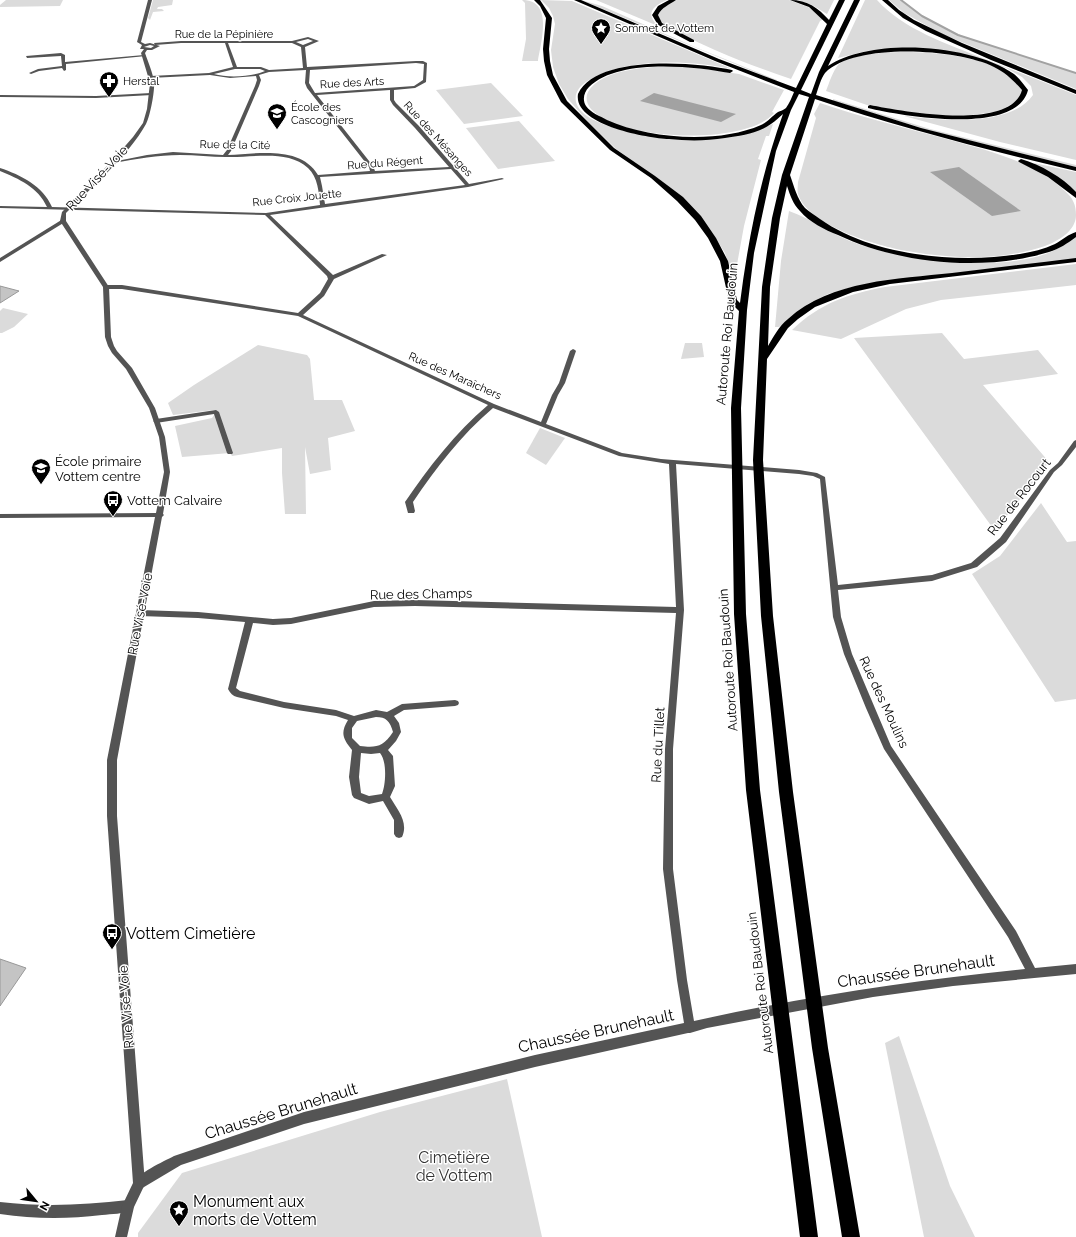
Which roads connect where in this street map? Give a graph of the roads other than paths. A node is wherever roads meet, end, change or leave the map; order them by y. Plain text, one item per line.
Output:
1 (150, 0) edge
2 (537, 0) edge
3 (577, 0) edge
4 (588, 0) edge
5 (673, 0) edge
6 (793, 0) edge
7 (842, 0) edge
8 (857, 0) edge
9 (885, 0) edge
10 (830, 24) junction
11 (226, 42) junction
12 (292, 42) junction
13 (303, 46) junction
14 (697, 46) junction
15 (145, 47) junction
16 (144, 56) junction
17 (27, 57) dead end
18 (64, 67) junction
19 (235, 68) junction
20 (306, 69) junction
21 (268, 71) junction
22 (822, 72) junction
23 (31, 73) dead end
24 (210, 74) junction
25 (257, 75) junction
26 (151, 77) junction
27 (763, 78) junction
28 (777, 81) junction
29 (392, 89) junction
30 (1076, 92) edge
31 (150, 94) junction
32 (313, 94) junction
33 (0, 96) edge
34 (833, 100) junction
35 (847, 102) junction
36 (788, 110) junction
37 (971, 143) junction
38 (224, 156) junction
39 (114, 162) junction
40 (1076, 164) edge
41 (453, 168) junction
42 (0, 169) edge
43 (1076, 169) edge
44 (373, 172) junction
45 (786, 175) junction
46 (318, 176) junction
47 (502, 178) dead end
48 (468, 186) junction
49 (1076, 196) edge
50 (0, 207) edge
51 (323, 207) junction
52 (50, 208) junction
53 (68, 209) junction
54 (266, 214) junction
55 (63, 221) junction
56 (1076, 234) edge
57 (384, 255) dead end
58 (0, 260) edge
59 (1076, 260) edge
60 (331, 278) junction
61 (106, 287) junction
62 (743, 310) junction
63 (299, 315) junction
64 (573, 351) dead end
65 (762, 360) junction
66 (492, 405) junction
67 (156, 421) junction
68 (542, 425) junction
69 (1076, 442) edge
70 (230, 453) dead end
71 (672, 462) junction
72 (799, 472) joint
73 (411, 511) dead end
74 (160, 515) junction
75 (0, 516) edge
76 (835, 588) junction
77 (680, 610) junction
78 (140, 613) junction
79 (250, 620) junction
80 (455, 703) dead end
81 (387, 716) junction
82 (354, 719) junction
83 (357, 749) junction
84 (382, 750) junction
85 (385, 797) junction
86 (399, 834) dead end
87 (1076, 969) edge
88 (1032, 972) junction
89 (690, 1028) junction
90 (139, 1184) junction
91 (128, 1206) junction
92 (0, 1208) edge
93 (121, 1237) edge
94 (809, 1237) edge
95 (852, 1237) edge

1 - 15 street
2 - 62 highway
3 - 27 highway
4 - 14 highway
5 - 14 highway
6 - 10 highway
7 - 10 highway, Autoroute Roi Baudouin
8 - 22 highway
9 - 30 highway
10 - 36 highway, Autoroute Roi Baudouin
11 - 12 street, Rue de la Pépinière
11 - 15 street, Rue de la Pépinière
11 - 19 street
12 - 13 street, Rue de la Pépinière
12 - 13 street, Rue de la Pépinière
13 - 20 street
14 - 28 highway
15 - 16 street
16 - 18 street
16 - 26 street, Rue Visé-Voie
17 - 18 street
18 - 23 street
19 - 21 street
19 - 24 street
20 - 21 street
20 - 29 street, Rue des Mésanges
20 - 32 street
21 - 25 street
22 - 35 highway
22 - 45 highway
24 - 25 street
24 - 26 street
25 - 38 street
26 - 31 street, Rue Visé-Voie
27 - 28 highway
27 - 36 highway
28 - 34 highway
29 - 32 street, Rue des Arts
29 - 41 street, Rue des Mésanges
31 - 33 street
31 - 39 street, Rue Visé-Voie
32 - 44 street
34 - 35 highway
34 - 37 highway
35 - 40 highway
36 - 62 highway, Autoroute Roi Baudouin
37 - 43 highway
37 - 49 highway
38 - 39 street, Rue de la Cité
38 - 46 street, Rue de la Cité
39 - 53 street, Rue Visé-Voie
41 - 44 street, Rue du Régent
41 - 48 street, Rue des Mésanges
42 - 52 street
44 - 46 street, Rue du Régent
45 - 56 highway
45 - 65 highway
46 - 51 street
47 - 48 street, Rue Croix Jouette
48 - 51 street, Rue Croix Jouette
50 - 52 street, Rue Croix Jouette
51 - 54 street, Rue Croix Jouette
52 - 53 street, Rue Croix Jouette
53 - 54 street, Rue Croix Jouette
53 - 55 street, Rue Visé-Voie
54 - 60 street
55 - 58 street
55 - 61 street, Rue Visé-Voie
57 - 60 street
59 - 65 highway
60 - 63 street
61 - 63 street, Rue des Maraîchers
61 - 67 street, Rue Visé-Voie
62 - 94 highway, Autoroute Roi Baudouin
63 - 66 street, Rue des Maraîchers
64 - 68 street
65 - 95 highway
66 - 68 street, Rue des Maraîchers
66 - 73 street
67 - 70 street
67 - 74 street, Rue Visé-Voie
68 - 71 street, Rue des Maraîchers
69 - 76 street, Rue de Rocourt
71 - 72 street, Rue des Maraîchers
71 - 77 street, Rue du Tillet
72 - 76 street, Rue des Moulins
74 - 75 street
74 - 78 street, Rue Visé-Voie
76 - 88 street, Rue des Moulins
77 - 79 street, Rue des Champs
77 - 89 street, Rue du Tillet
78 - 79 street, Rue des Champs
78 - 90 street, Rue Visé-Voie
79 - 82 street
80 - 81 street
81 - 82 street
81 - 84 street
82 - 83 street
83 - 84 street
83 - 85 street
84 - 85 street
85 - 86 street
87 - 88 street, Chaussée Brunehault
88 - 89 street, Chaussée Brunehault
89 - 90 street, Chaussée Brunehault
90 - 91 street
91 - 92 street
91 - 93 street

